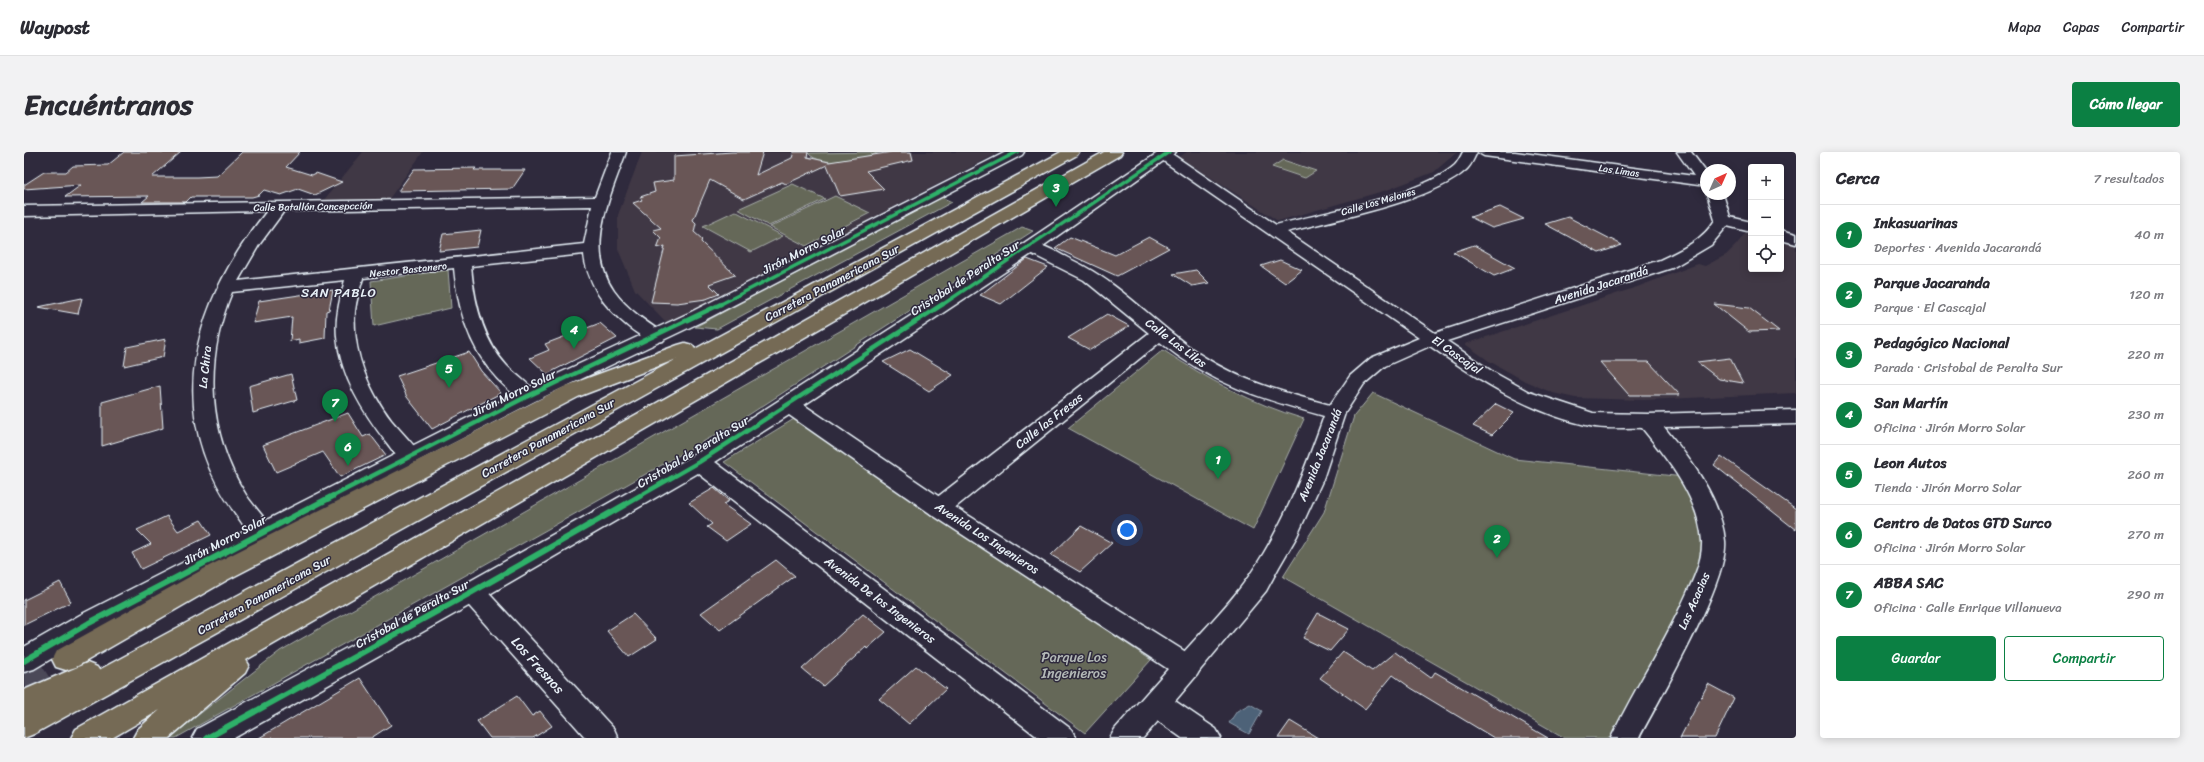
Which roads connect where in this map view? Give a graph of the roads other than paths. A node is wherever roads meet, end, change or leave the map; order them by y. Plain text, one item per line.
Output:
1 (619, 152) edge
2 (1017, 152) edge
3 (1072, 152) edge
4 (1115, 152) edge
5 (1470, 152) edge
6 (1484, 152) edge
7 (1684, 152) edge
8 (1166, 154) edge
9 (1700, 174) edge
10 (1700, 181) edge
11 (1718, 200) edge
12 (602, 201) junction
13 (280, 206) junction
14 (24, 210) edge
15 (1723, 220) junction
16 (1748, 226) edge
17 (1275, 230) junction
18 (1784, 236) edge
19 (1796, 239) edge
20 (1030, 247) junction
21 (590, 248) junction
22 (462, 263) junction
23 (355, 274) junction
24 (225, 288) junction
25 (1159, 334) junction
26 (656, 337) junction
27 (732, 337) junction
28 (1435, 340) junction
29 (528, 396) junction
30 (789, 405) junction
31 (1335, 413) junction
32 (1796, 417) edge
33 (1648, 421) junction
34 (410, 456) junction
35 (699, 462) junction
36 (939, 508) junction
37 (262, 532) junction
38 (472, 592) junction
39 (237, 610) junction
40 (278, 629) junction
41 (66, 659) tunnel mouth
42 (24, 661) edge
43 (1187, 667) junction
44 (24, 703) edge
45 (1155, 703) junction
46 (24, 724) edge
47 (1130, 736) edge
48 (603, 737) edge
49 (86, 738) edge
50 (148, 738) edge
51 (207, 738) edge
52 (1060, 738) edge
53 (1206, 738) edge
54 (1624, 738) edge

1 - 12 street
2 - 26 street, Jirón Morro Solar
3 - 27 highway, Carretera Panamericana Sur
4 - 40 highway, Carretera Panamericana Sur
5 - 17 street, Calle Los Melones
6 - 10 street, Las Limas
7 - 9 street
8 - 17 street, El Cascajal
8 - 20 street, Cristobal de Peralta Sur
11 - 15 street
12 - 13 street, Calle Batallón Concepcción
12 - 21 street
13 - 14 street, Calle Batallón Concepcción
13 - 24 street, La Chira
15 - 16 street
15 - 28 street, Avenida Jacarandá
17 - 28 street, El Cascajal
18 - 19 street
20 - 25 street, Calle Las Lilas
20 - 30 street, Cristobal de Peralta Sur
21 - 22 street, Nestor Bastanero
21 - 26 street
22 - 23 street, Nestor Bastanero
22 - 29 street
23 - 24 street, Nestor Bastanero
23 - 34 street
24 - 37 street, La Chira
25 - 31 street, Calle Las Lilas
25 - 36 street, Calle las Fresas
26 - 29 street, Jirón Morro Solar
27 - 39 highway, Carretera Panamericana Sur
27 - 41 highway
28 - 31 street, Avenida Jacarandá
28 - 33 street, El Cascajal
29 - 34 street, Jirón Morro Solar
30 - 35 street, Cristobal de Peralta Sur
30 - 36 street, Avenida Los Ingenieros
31 - 43 street, Avenida Jacarandá
32 - 33 street, El Cascajal
33 - 54 street, Las Acacias
34 - 37 street, Jirón Morro Solar
35 - 38 street, Cristobal de Peralta Sur
35 - 52 street, Avenida De los Ingenieros
36 - 43 street, Avenida Los Ingenieros
37 - 42 street, Jirón Morro Solar
38 - 48 street, Los Fresnos
38 - 51 street, Cristobal de Peralta Sur
39 - 44 highway
39 - 46 highway, Carretera Panamericana Sur
40 - 49 highway, Carretera Panamericana Sur
40 - 50 highway
43 - 45 street, Avenida Jacarandá
45 - 47 street, Avenida Jacarandá
45 - 53 street

